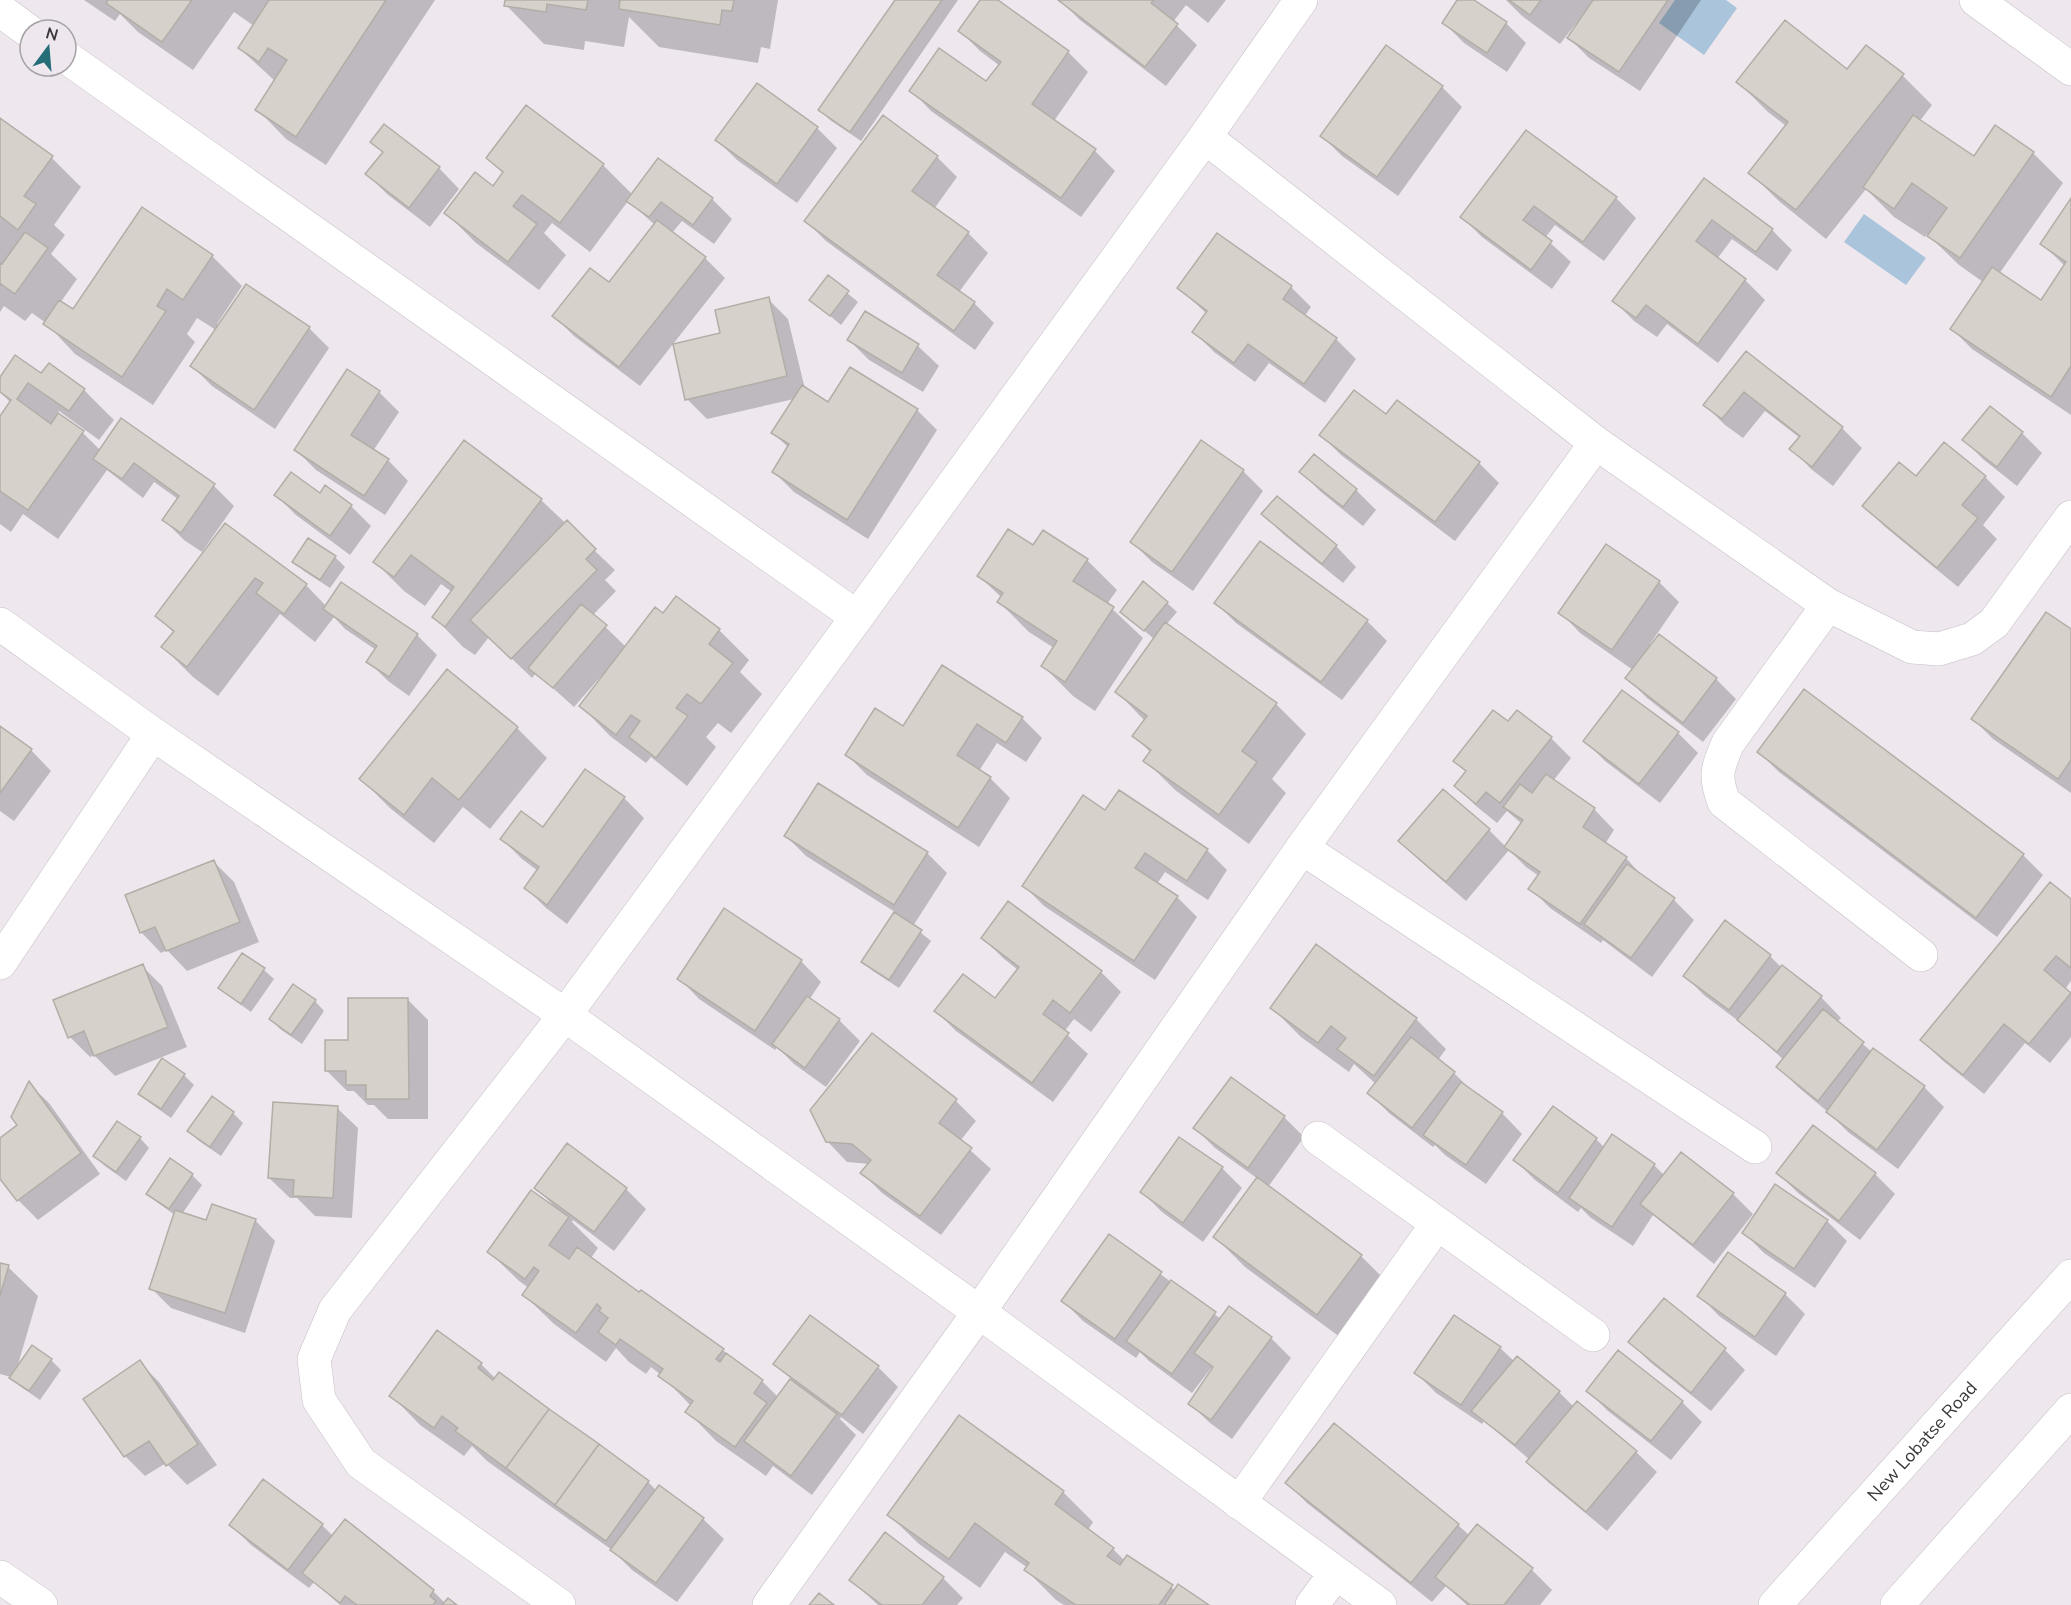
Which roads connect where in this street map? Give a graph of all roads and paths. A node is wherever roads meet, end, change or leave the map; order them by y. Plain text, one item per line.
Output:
1 (1300, 0) edge
2 (1976, 0) edge
3 (0, 10) edge
4 (18, 23) edge
5 (78, 65) edge
6 (2071, 69) edge
7 (1205, 137) junction
8 (1596, 443) junction
9 (2071, 517) edge
10 (1828, 605) junction
11 (857, 617) junction
12 (0, 624) edge
13 (153, 734) junction
14 (1302, 848) junction
15 (1921, 954) dead end
16 (0, 963) edge
17 (565, 1015) junction
18 (1318, 1138) dead end
19 (1755, 1147) dead end
20 (1437, 1224) junction
21 (2071, 1276) edge
22 (979, 1312) junction
23 (1593, 1335) dead end
24 (2071, 1410) edge
25 (1239, 1503) junction
26 (1335, 1574) junction
27 (0, 1577) edge
28 (41, 1605) edge
29 (559, 1605) edge
30 (769, 1605) edge
31 (1312, 1605) edge
32 (1380, 1605) edge
33 (1775, 1605) edge
34 (1897, 1605) edge

1 - 7 street
2 - 6 street
3 - 4 street
5 - 11 street
7 - 8 street
7 - 11 street
8 - 10 street
8 - 14 street
9 - 10 street
10 - 15 street
11 - 17 street
12 - 13 street
13 - 16 street
13 - 17 street
14 - 19 street
14 - 22 street
17 - 22 street
17 - 29 street
18 - 20 street
20 - 23 street
20 - 25 street
21 - 33 street, New Lobatse Road
22 - 25 street
22 - 30 street
24 - 34 street
25 - 26 street
26 - 31 street
26 - 32 street
27 - 28 street

